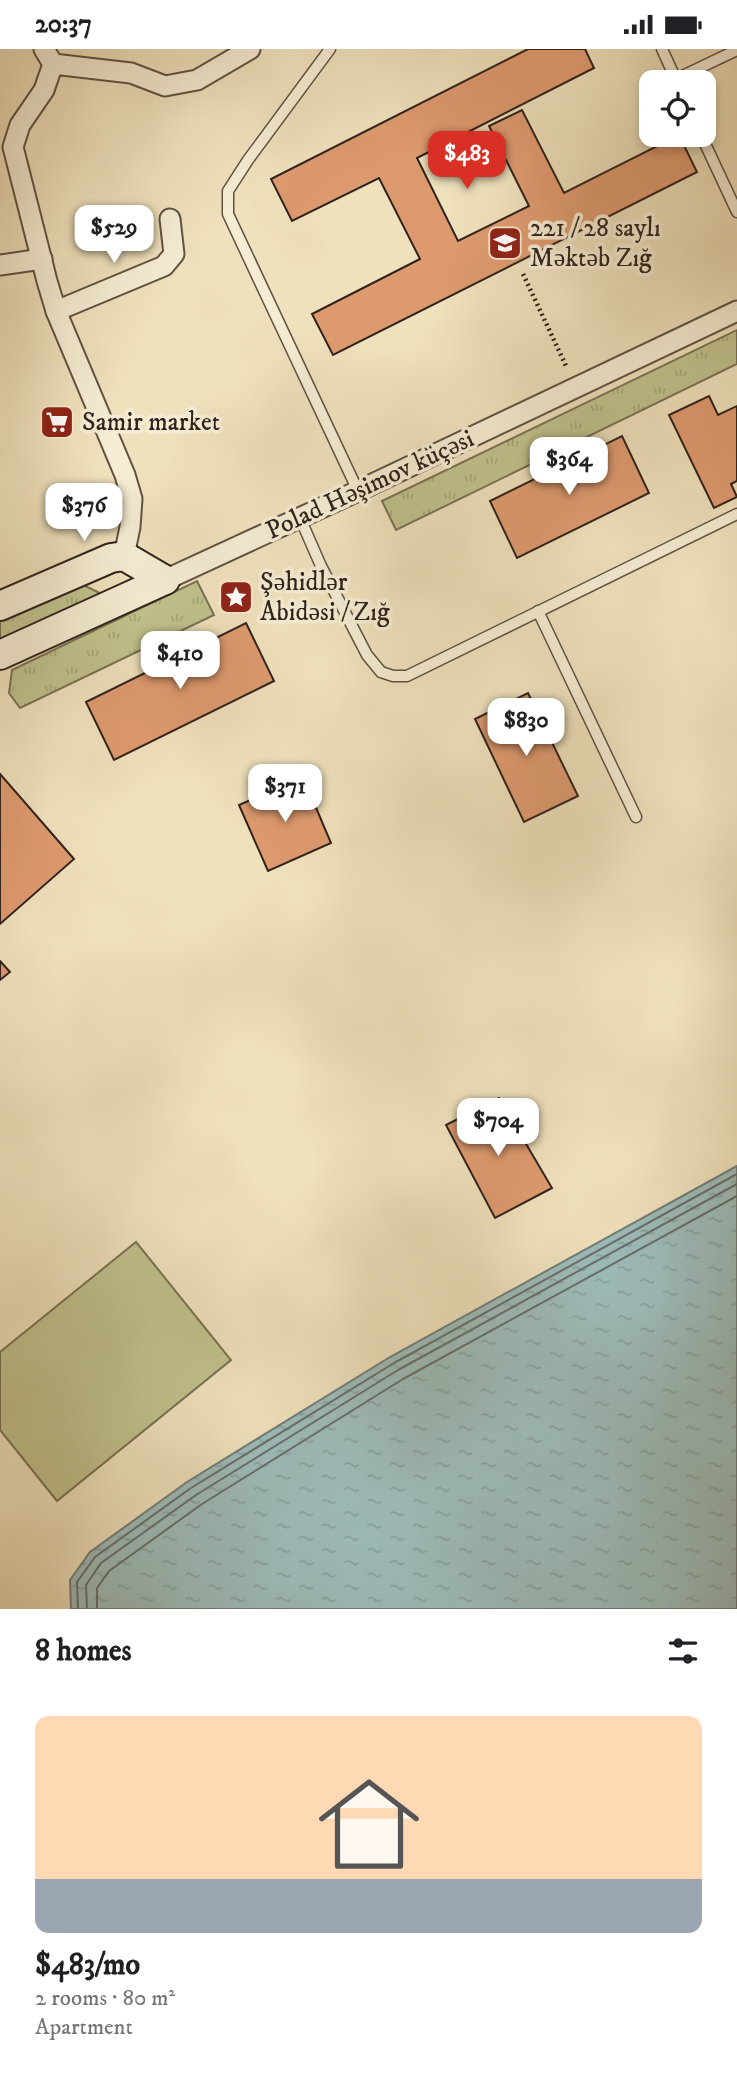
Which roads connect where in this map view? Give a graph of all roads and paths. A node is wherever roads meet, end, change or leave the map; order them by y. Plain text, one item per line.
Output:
1 (250, 49) edge
2 (330, 49) edge
3 (662, 49) edge
4 (737, 50) edge
5 (48, 56) edge
6 (672, 70) edge
7 (698, 70) edge
8 (707, 147) edge
9 (6, 149) edge
10 (737, 212) edge
11 (170, 219) dead end
12 (42, 259) junction
13 (0, 265) edge
14 (523, 274) dead end
15 (56, 311) junction
16 (737, 311) edge
17 (576, 388) junction
18 (358, 491) junction
19 (737, 514) edge
20 (300, 518) junction
21 (124, 556) junction
22 (165, 580) junction
23 (0, 606) edge
24 (538, 611) junction
25 (0, 655) edge
26 (636, 817) dead end

1 - 5 street
2 - 18 lane
3 - 6 lane
4 - 7 lane
5 - 9 street
8 - 10 lane
9 - 12 street
11 - 15 street
12 - 13 street
12 - 15 street
14 - 17 path
15 - 21 street
16 - 17 street, Polad Həşimov küçəsi
17 - 18 street, Polad Həşimov küçəsi
18 - 20 street, Polad Həşimov küçəsi
19 - 24 lane
20 - 22 street, Polad Həşimov küçəsi
20 - 24 lane
21 - 22 street
21 - 23 street
22 - 25 street, Polad Həşimov küçəsi
24 - 26 lane

